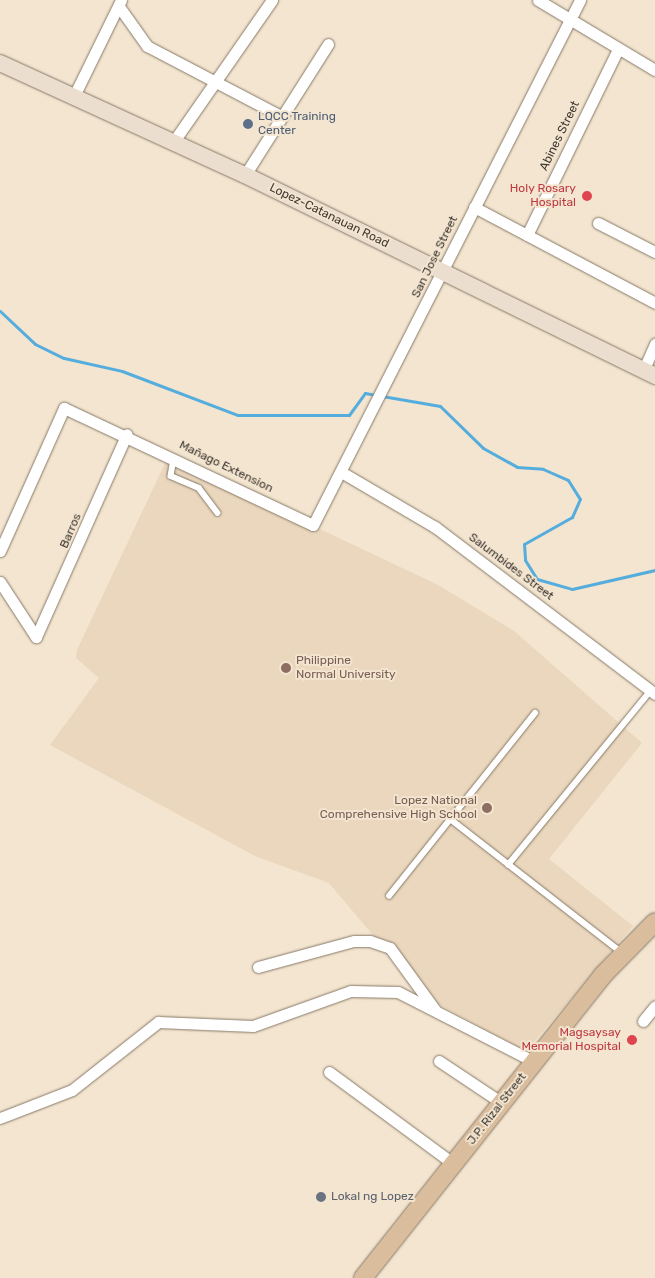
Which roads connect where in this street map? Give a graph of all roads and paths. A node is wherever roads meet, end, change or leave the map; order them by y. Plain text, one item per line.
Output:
1 (272, 0) edge
2 (538, 0) edge
3 (580, 0) edge
4 (119, 3) edge
5 (569, 19) junction
6 (328, 44) dead end
7 (618, 49) junction
8 (0, 62) edge
9 (655, 70) edge
10 (214, 82) junction
11 (73, 98) junction
12 (279, 115) junction
13 (174, 141) junction
14 (245, 175) junction
15 (474, 207) junction
16 (598, 223) dead end
17 (527, 235) junction
18 (655, 252) edge
19 (444, 273) junction
20 (655, 303) edge
21 (655, 344) edge
22 (649, 374) edge
23 (127, 434) junction
24 (175, 458) junction
25 (343, 473) junction
26 (218, 513) dead end
27 (313, 525) joint
28 (0, 552) edge
29 (0, 582) edge
30 (654, 690) edge
31 (534, 713) dead end
32 (449, 818) junction
33 (508, 865) junction
34 (389, 896) dead end
35 (655, 922) edge
36 (622, 953) junction
37 (258, 966) dead end
38 (655, 1006) edge
39 (437, 1012) junction
40 (643, 1020) dead end
41 (439, 1061) dead end
42 (535, 1062) junction
43 (329, 1072) dead end
44 (502, 1103) junction
45 (0, 1118) edge
46 (454, 1164) junction
47 (363, 1278) edge

1 - 10 street
2 - 5 street
3 - 5 street, San Jose Street
4 - 10 street
4 - 11 street
5 - 7 street
5 - 15 street, San Jose Street
6 - 12 street
7 - 9 street
7 - 17 street, Abines Street
8 - 11 main road, Lopez-Catanauan Road
10 - 12 street
10 - 13 street
11 - 13 main road, Lopez-Catanauan Road
12 - 14 street
13 - 14 main road, Lopez-Catanauan Road
14 - 19 main road, Lopez-Catanauan Road
15 - 17 street
15 - 19 street, San Jose Street
16 - 18 street
17 - 20 street
19 - 22 main road, Lopez-Catanauan Road
19 - 25 street, San Jose Street
21 - 22 street
23 - 24 street, Mañago Extension
23 - 28 street, Mañago Extension
23 - 29 street, Barros
24 - 26 lane
24 - 27 street, Mañago Extension
25 - 27 street, San Jose Street
25 - 30 street, Salumbides Street
30 - 33 lane
31 - 32 lane
32 - 33 lane
32 - 34 lane
33 - 36 lane
35 - 36 main road, J.P. Rizal Street
36 - 42 main road, J.P. Rizal Street
37 - 39 street
38 - 40 street
39 - 42 street
39 - 45 street
41 - 44 street
42 - 44 main road, J.P. Rizal Street
43 - 46 street
44 - 46 main road, J.P. Rizal Street
46 - 47 main road, J.P. Rizal Street

